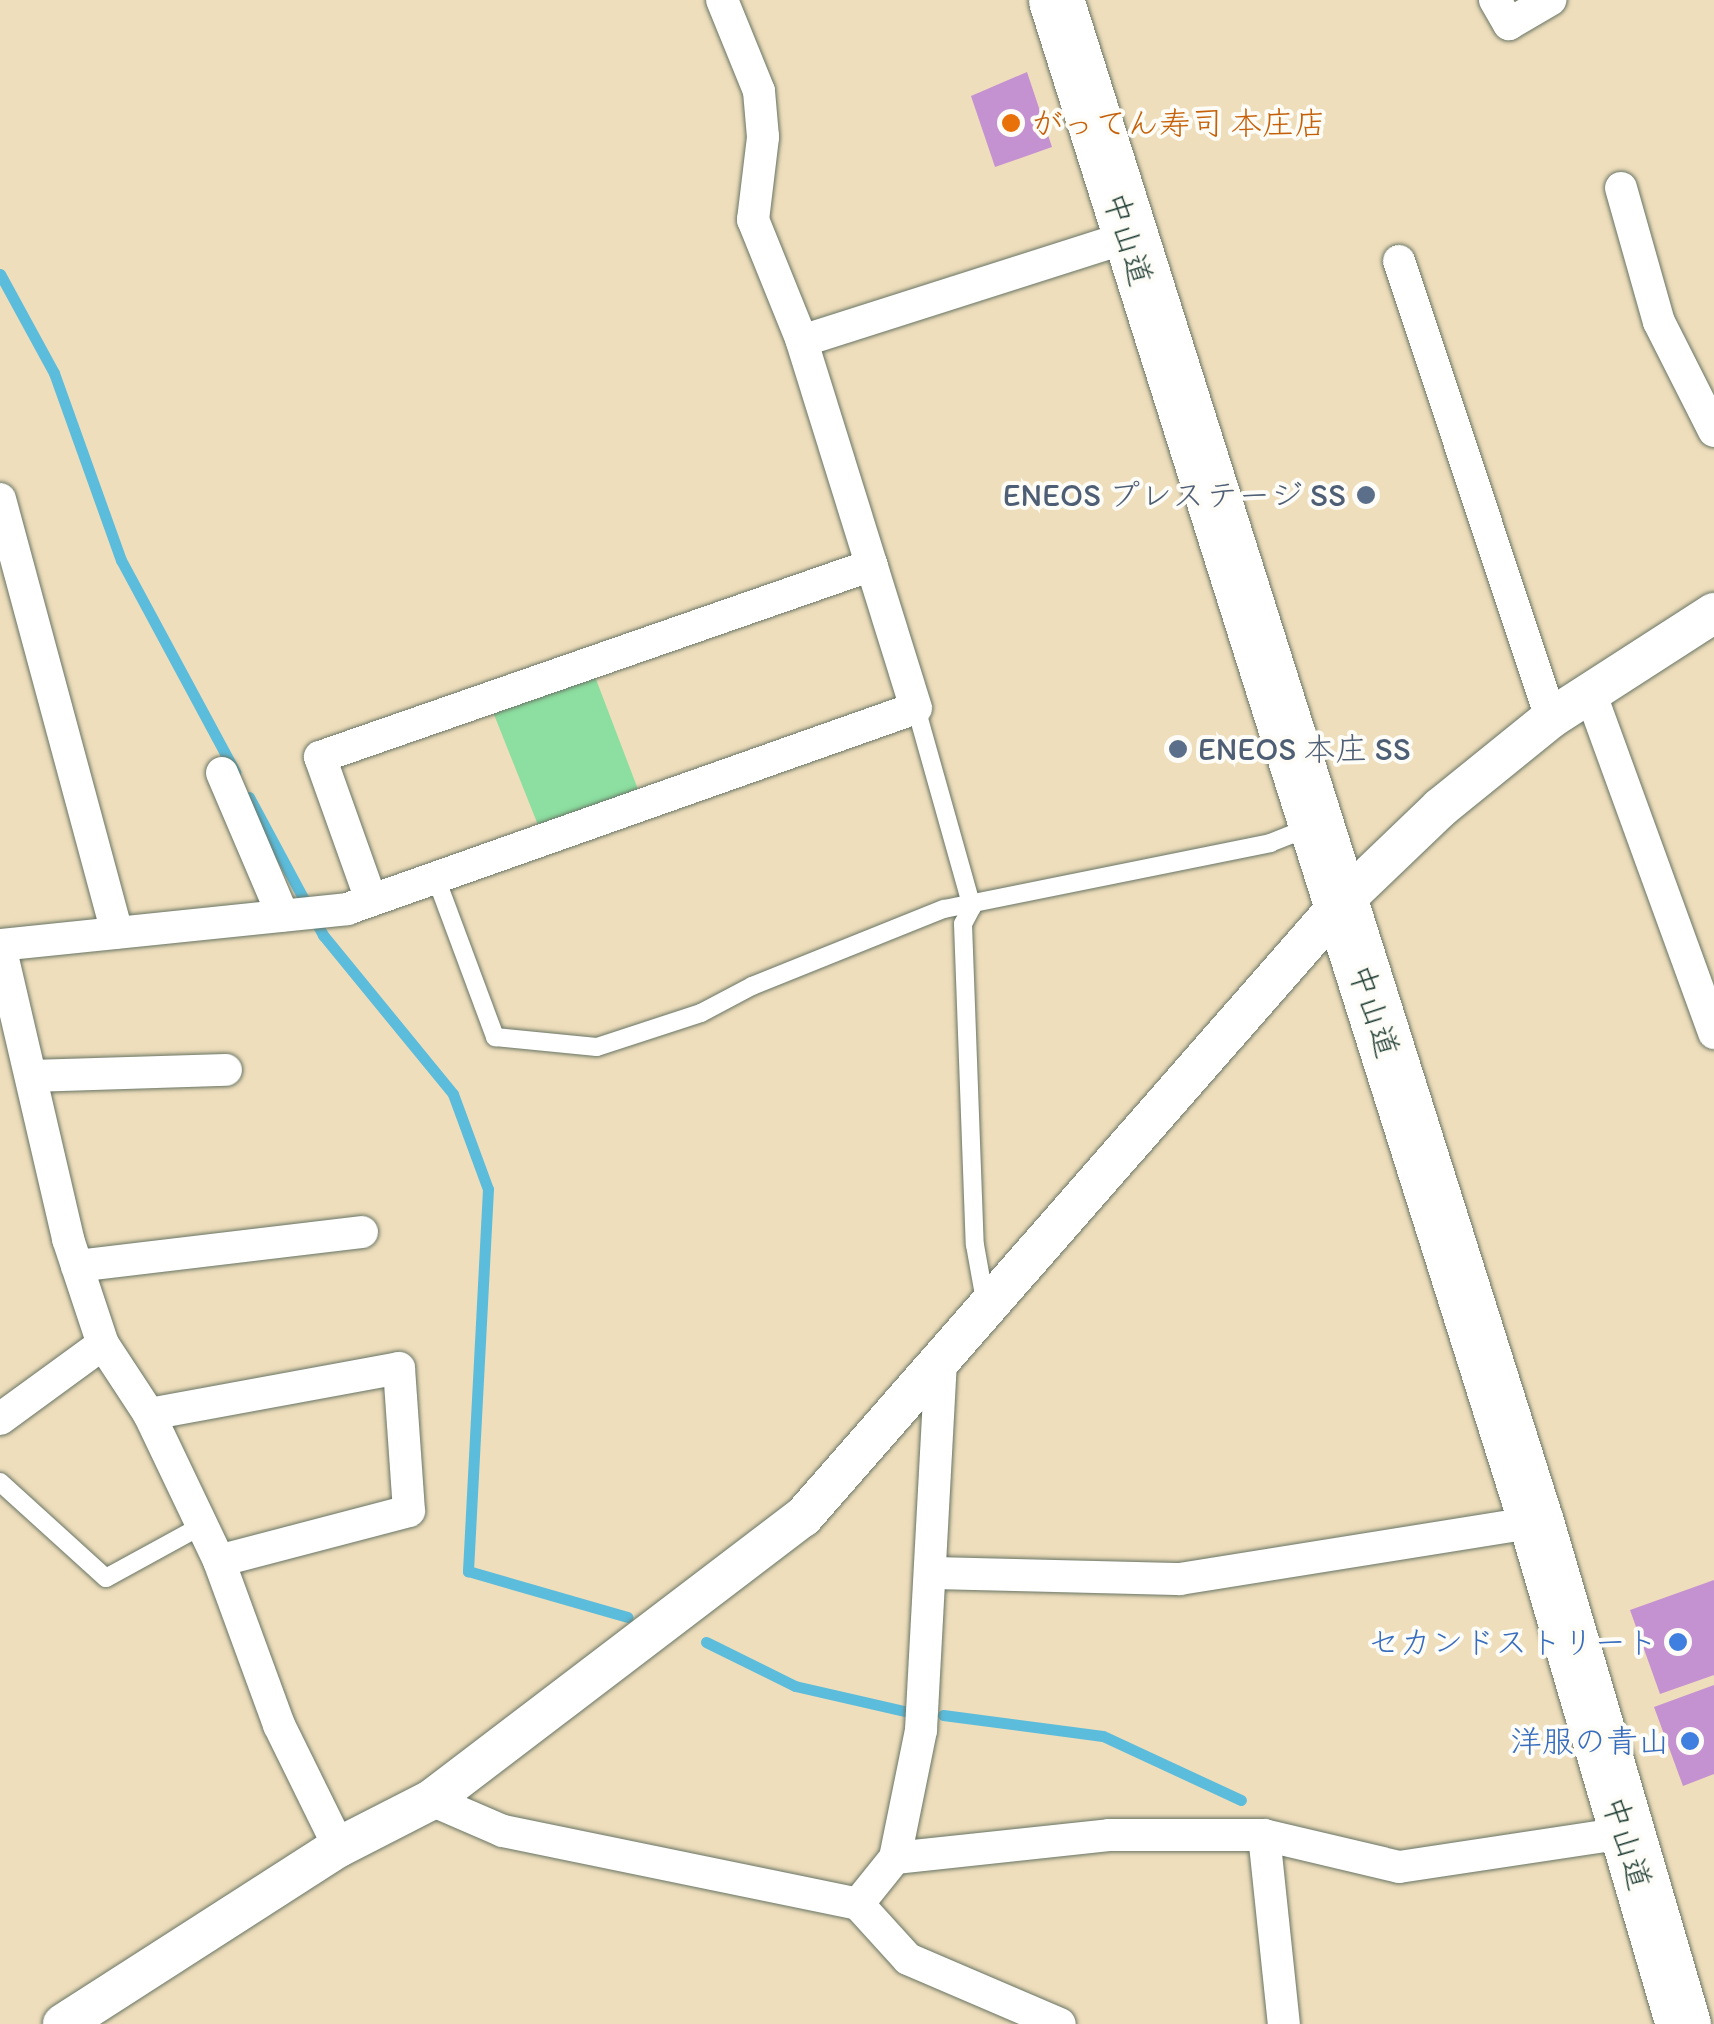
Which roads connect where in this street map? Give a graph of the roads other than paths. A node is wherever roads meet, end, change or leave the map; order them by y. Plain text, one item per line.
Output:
1 (1056, 0) edge
2 (1495, 0) edge
3 (1550, 0) edge
4 (726, 1) edge
5 (1621, 188) dead end
6 (1127, 237) junction
7 (1400, 261) dead end
8 (802, 341) junction
9 (1714, 431) edge
10 (0, 499) edge
11 (7, 546) edge
12 (872, 566) junction
13 (1714, 613) edge
14 (1590, 692) junction
15 (916, 708) junction
16 (1551, 718) junction
17 (222, 773) dead end
18 (1315, 824) junction
19 (436, 878) junction
20 (371, 900) junction
21 (1340, 904) junction
22 (972, 907) junction
23 (304, 914) junction
24 (117, 933) junction
25 (0, 946) edge
26 (1714, 1033) edge
27 (226, 1070) dead end
28 (31, 1076) junction
29 (362, 1232) dead end
30 (77, 1266) junction
31 (986, 1308) junction
32 (103, 1344) junction
33 (941, 1365) junction
34 (148, 1414) junction
35 (0, 1419) edge
36 (0, 1482) edge
37 (1536, 1522) junction
38 (201, 1526) junction
39 (219, 1561) junction
40 (930, 1573) junction
41 (431, 1800) junction
42 (1623, 1834) junction
43 (1264, 1836) junction
44 (339, 1847) junction
45 (896, 1858) junction
46 (858, 1904) junction
47 (63, 2024) edge
48 (1060, 2024) edge
49 (1284, 2024) edge
50 (1682, 2024) edge

1 - 6 highway, 中山道
2 - 3 street
4 - 8 street
5 - 9 street
6 - 8 street
6 - 18 highway, 中山道
7 - 16 street
8 - 12 street
10 - 11 street
11 - 24 street
12 - 15 street
12 - 20 street
13 - 14 street
14 - 16 street
14 - 26 street
15 - 19 street
15 - 22 lane
16 - 21 street
17 - 23 street
18 - 21 highway, 中山道
18 - 22 lane
19 - 20 street
19 - 22 lane
20 - 23 street
21 - 31 street
21 - 37 highway, 中山道
22 - 31 lane
23 - 24 street
24 - 25 street
25 - 28 street
27 - 28 street
28 - 30 street
29 - 30 street
30 - 32 street
31 - 33 street
32 - 34 street
32 - 35 street
33 - 40 street
33 - 41 street
34 - 38 street
34 - 39 street
36 - 38 lane
37 - 40 street
37 - 42 highway, 中山道
38 - 39 street
39 - 44 street
40 - 45 street
41 - 44 street
41 - 46 street
42 - 43 street
42 - 50 highway, 中山道
43 - 45 street
43 - 49 street
44 - 47 street
45 - 46 street
46 - 48 street

